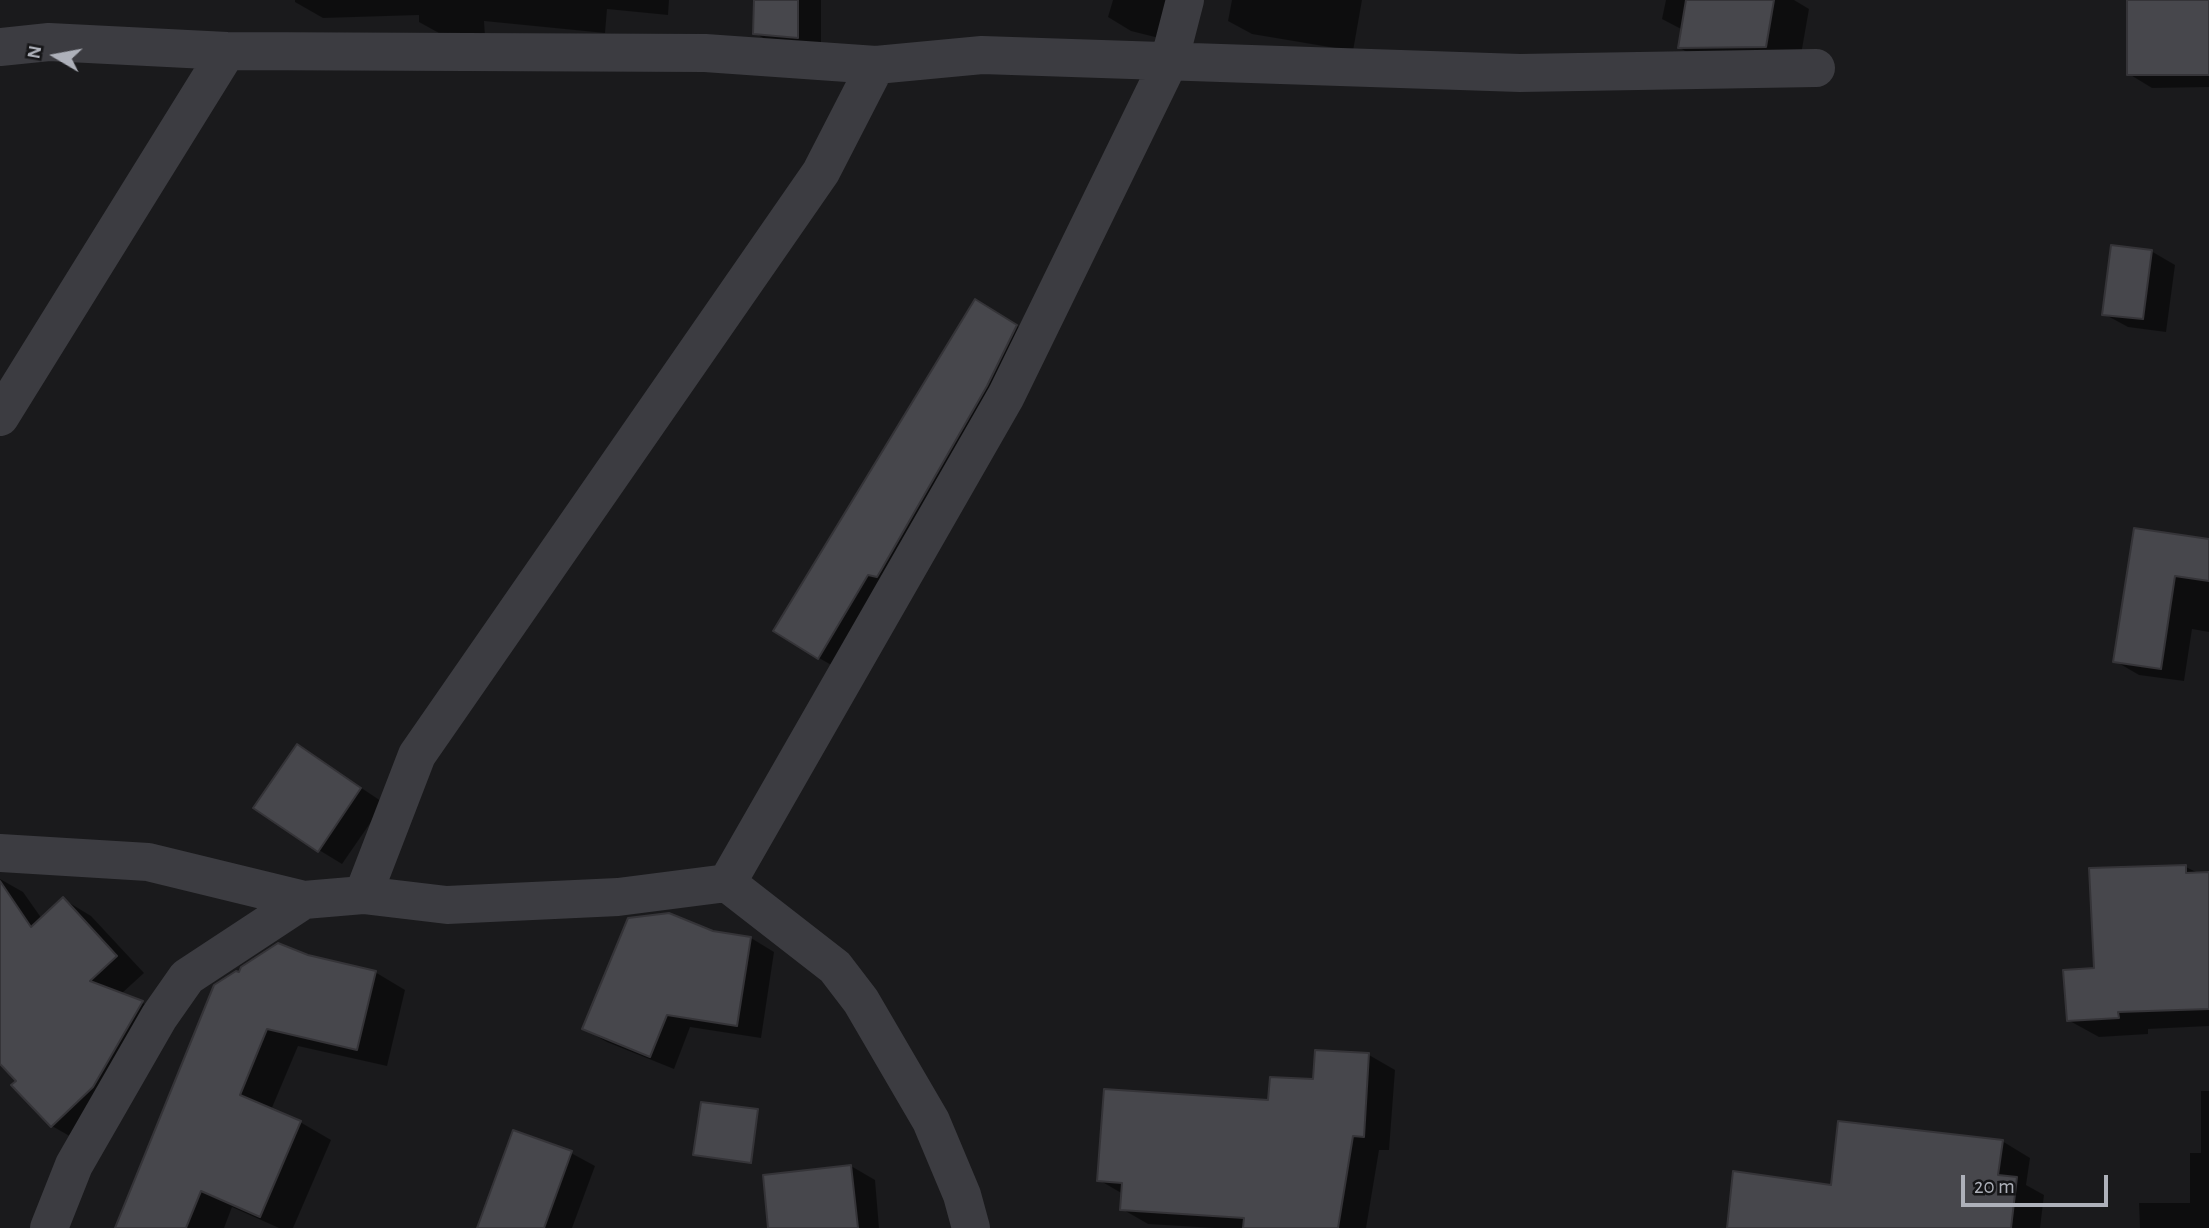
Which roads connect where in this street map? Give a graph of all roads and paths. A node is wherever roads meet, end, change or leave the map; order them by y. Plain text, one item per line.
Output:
1 (1185, 0) edge
2 (0, 47) edge
3 (227, 51) junction
4 (1168, 62) junction
5 (876, 65) junction
6 (1816, 68) dead end
7 (0, 417) edge
8 (0, 853) edge
9 (727, 883) junction
10 (363, 895) junction
11 (304, 900) junction
12 (49, 1228) edge
13 (971, 1228) edge

1 - 4 street
2 - 3 street
3 - 5 street
3 - 7 street
4 - 5 street
4 - 6 street
4 - 9 street
5 - 10 street
8 - 11 street
9 - 10 street
9 - 13 street
10 - 11 street
11 - 12 street

